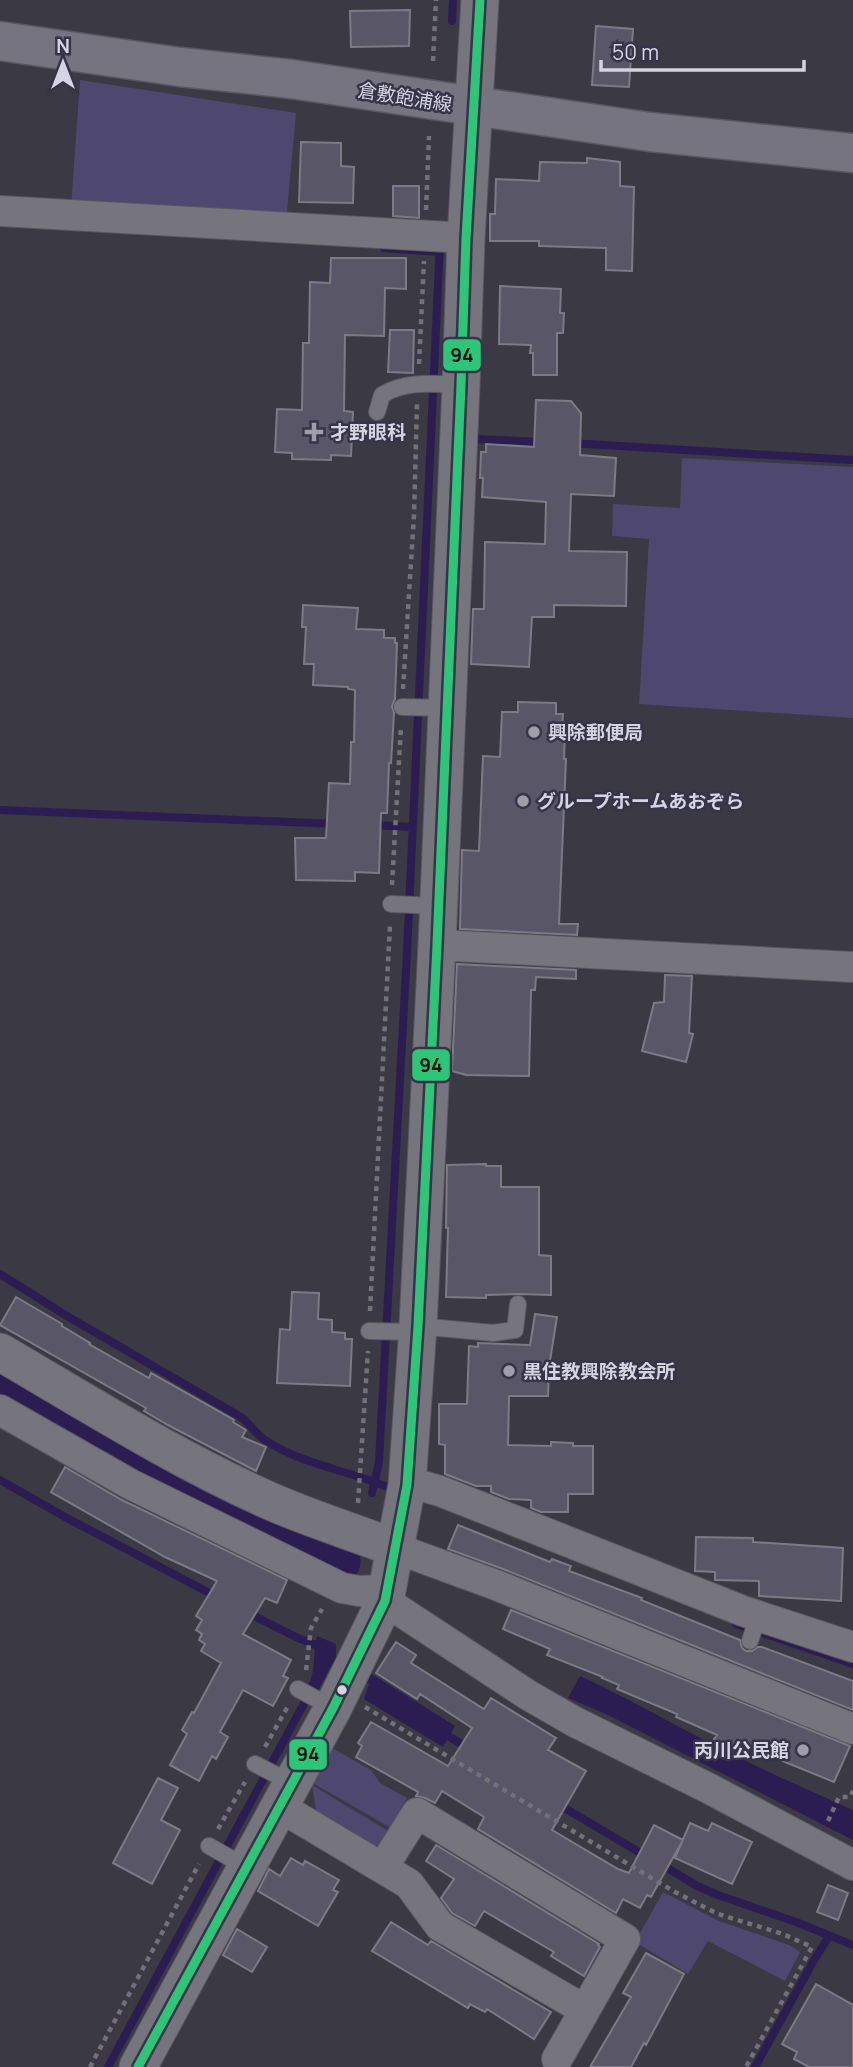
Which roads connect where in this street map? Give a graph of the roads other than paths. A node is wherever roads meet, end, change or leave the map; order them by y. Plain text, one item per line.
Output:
1 (480, 0) edge
2 (0, 41) edge
3 (473, 107) junction
4 (853, 153) edge
5 (0, 211) edge
6 (439, 241) junction
7 (455, 384) junction
8 (377, 412) dead end
9 (406, 707) road end
10 (439, 708) junction
11 (393, 905) road end
12 (430, 906) junction
13 (437, 945) junction
14 (853, 967) edge
15 (518, 1304) dead end
16 (411, 1330) junction
17 (372, 1331) road end
18 (0, 1352) edge
19 (0, 1410) edge
20 (407, 1485) junction
21 (395, 1548) junction
22 (386, 1596) junction
23 (853, 1647) edge
24 (853, 1729) edge
25 (257, 1765) dead end
26 (284, 1789) junction
27 (853, 1865) edge
28 (383, 1867) junction
29 (585, 2010) junction
30 (557, 2059) dead end
31 (138, 2067) edge

1 - 3 street
2 - 3 main road, 倉敷飽浦線
3 - 4 main road, 倉敷飽浦線
3 - 6 street
5 - 6 street
6 - 7 street
7 - 8 lane
7 - 10 street
9 - 10 lane
10 - 12 street
11 - 12 lane
12 - 13 street
13 - 14 street
13 - 16 street
15 - 16 lane
16 - 17 lane
16 - 20 street
18 - 21 street
19 - 22 street
20 - 21 street
20 - 23 street
21 - 22 street
21 - 24 street
22 - 26 street
22 - 27 street
25 - 26 lane
26 - 28 street
26 - 31 street
28 - 29 street
28 - 29 street
29 - 30 street

